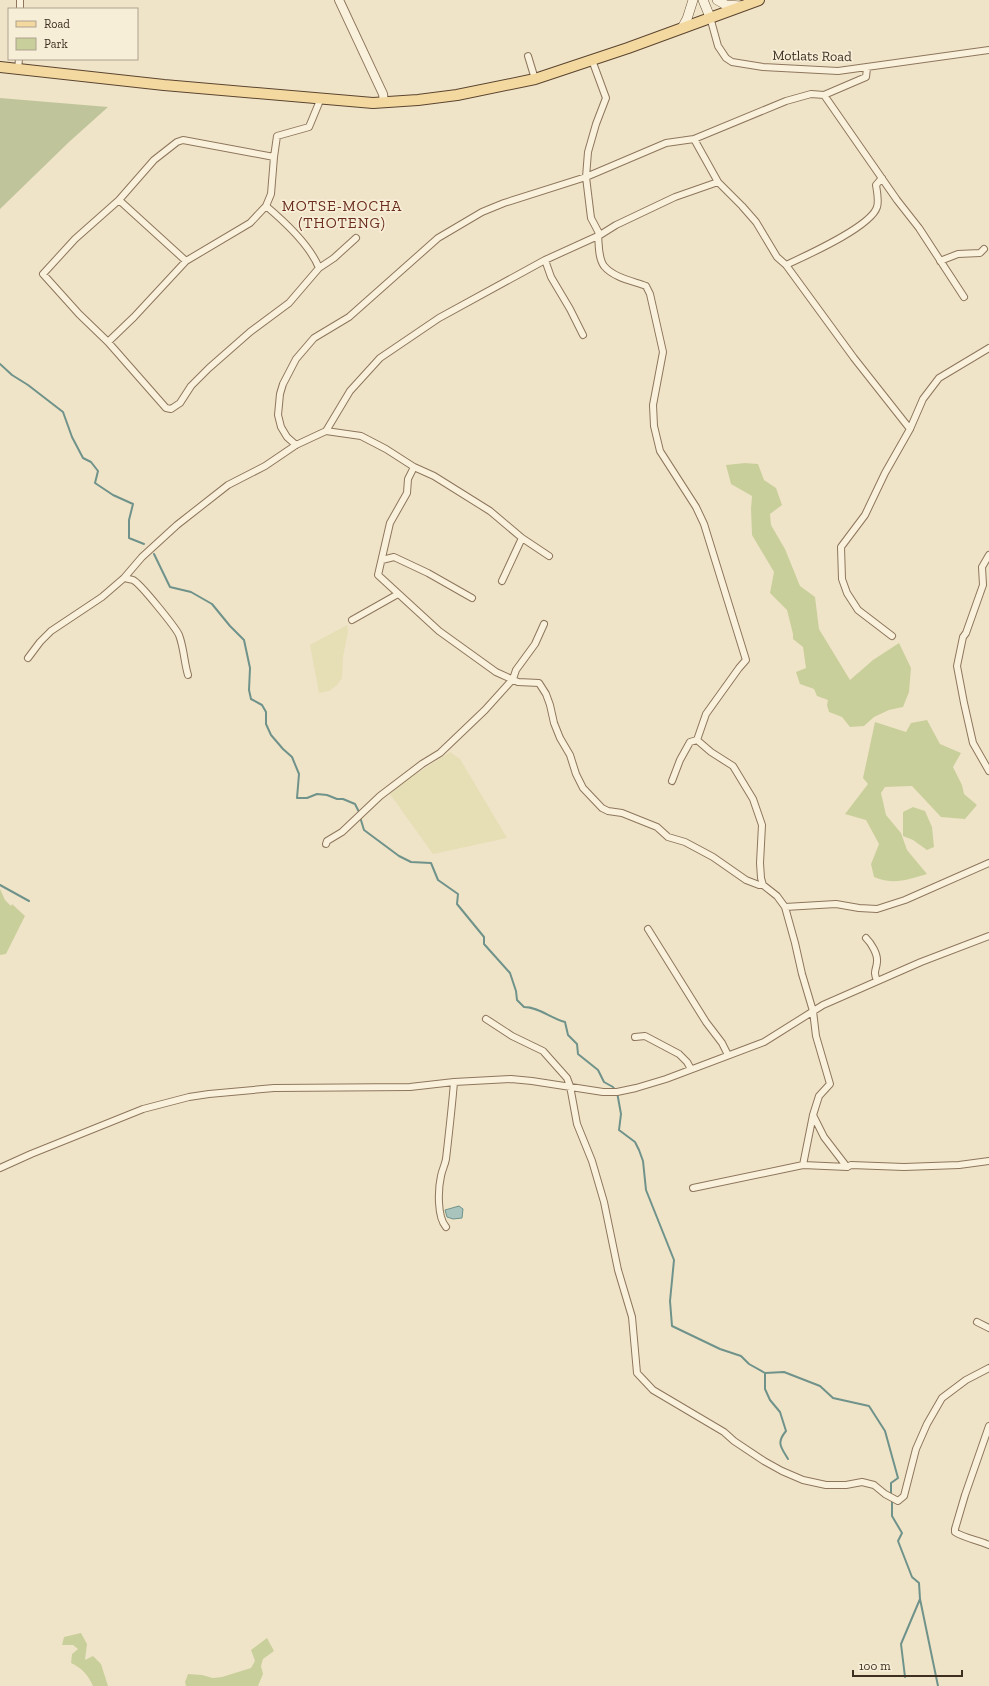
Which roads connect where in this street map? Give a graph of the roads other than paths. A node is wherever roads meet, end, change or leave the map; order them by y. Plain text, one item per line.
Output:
1 (339, 0) edge
2 (693, 0) edge
3 (703, 0) edge
4 (717, 0) edge
5 (759, 0) edge
6 (742, 6) junction
7 (710, 18) junction
8 (682, 28) junction
9 (989, 50) edge
10 (528, 56) dead end
11 (592, 60) junction
12 (18, 64) edge
13 (0, 67) edge
14 (867, 68) junction
15 (535, 79) junction
16 (824, 95) junction
17 (321, 98) junction
18 (384, 102) junction
19 (694, 139) junction
20 (274, 157) junction
21 (586, 177) junction
22 (882, 178) junction
23 (718, 182) junction
24 (119, 200) junction
25 (266, 206) junction
26 (599, 235) junction
27 (356, 238) dead end
28 (984, 249) dead end
29 (545, 260) junction
30 (186, 261) junction
31 (940, 261) junction
32 (786, 265) junction
33 (319, 268) junction
34 (964, 298) dead end
35 (583, 335) dead end
36 (108, 342) junction
37 (989, 348) edge
38 (910, 428) junction
39 (326, 431) junction
40 (296, 445) junction
41 (414, 467) junction
42 (522, 538) junction
43 (989, 555) edge
44 (549, 556) dead end
45 (382, 560) junction
46 (983, 574) junction
47 (989, 577) edge
48 (124, 578) junction
49 (502, 581) dead end
50 (398, 594) junction
51 (472, 598) dead end
52 (352, 620) dead end
53 (544, 624) dead end
54 (892, 636) dead end
55 (28, 658) dead end
56 (188, 675) dead end
57 (513, 679) junction
58 (697, 740) junction
59 (989, 771) edge
60 (672, 781) dead end
61 (326, 844) dead end
62 (989, 863) edge
63 (763, 885) junction
64 (785, 907) junction
65 (648, 929) dead end
66 (989, 936) edge
67 (866, 938) dead end
68 (877, 981) junction
69 (813, 1011) junction
70 (486, 1019) dead end
71 (635, 1037) dead end
72 (728, 1055) junction
73 (691, 1069) junction
74 (454, 1082) junction
75 (570, 1086) junction
76 (813, 1115) junction
77 (989, 1161) edge
78 (803, 1165) junction
79 (847, 1167) junction
80 (0, 1168) edge
81 (693, 1188) dead end
82 (446, 1227) dead end
83 (977, 1322) dead end
84 (989, 1328) edge
85 (989, 1368) edge
86 (989, 1426) edge
87 (989, 1545) edge

1 - 18 street
2 - 8 main road
3 - 7 main road
4 - 6 main road
5 - 6 main road
6 - 7 main road
7 - 8 main road
7 - 14 street, Motlats Road
8 - 11 main road
9 - 14 street, Motlats Road
10 - 15 street
11 - 15 main road
11 - 21 street
12 - 13 main road
12 - 17 main road
14 - 16 street
15 - 18 main road
16 - 19 street
16 - 22 street
17 - 18 main road
17 - 20 street
19 - 21 street
19 - 23 street
20 - 24 street
20 - 25 street
21 - 26 street
21 - 40 street
22 - 31 street
22 - 32 street
23 - 26 street
23 - 32 street
24 - 30 street
24 - 36 street
25 - 30 street
25 - 33 street
26 - 29 street
26 - 58 street
27 - 33 street
28 - 31 street
29 - 35 street
29 - 39 street
30 - 36 street
31 - 34 street
32 - 38 street
33 - 36 street
37 - 38 street
38 - 54 street
39 - 40 street
39 - 41 street
40 - 48 street
41 - 42 street
41 - 45 street
42 - 44 street
42 - 49 street
43 - 46 street
45 - 50 street
45 - 51 street
46 - 47 street
46 - 59 street
48 - 55 street
48 - 56 street
50 - 52 street
50 - 57 street
53 - 57 street
57 - 61 street
57 - 63 street
58 - 60 street
58 - 63 street
62 - 64 street
63 - 64 street
64 - 69 street
65 - 72 street
66 - 68 street
67 - 68 street
68 - 69 street
69 - 72 street
69 - 76 street
70 - 75 street
71 - 73 street
72 - 73 street
73 - 75 street
74 - 75 street
74 - 80 street
74 - 82 street
75 - 85 street
76 - 78 street
76 - 79 street
77 - 79 street
78 - 79 street
78 - 81 street
83 - 84 street
86 - 87 street

